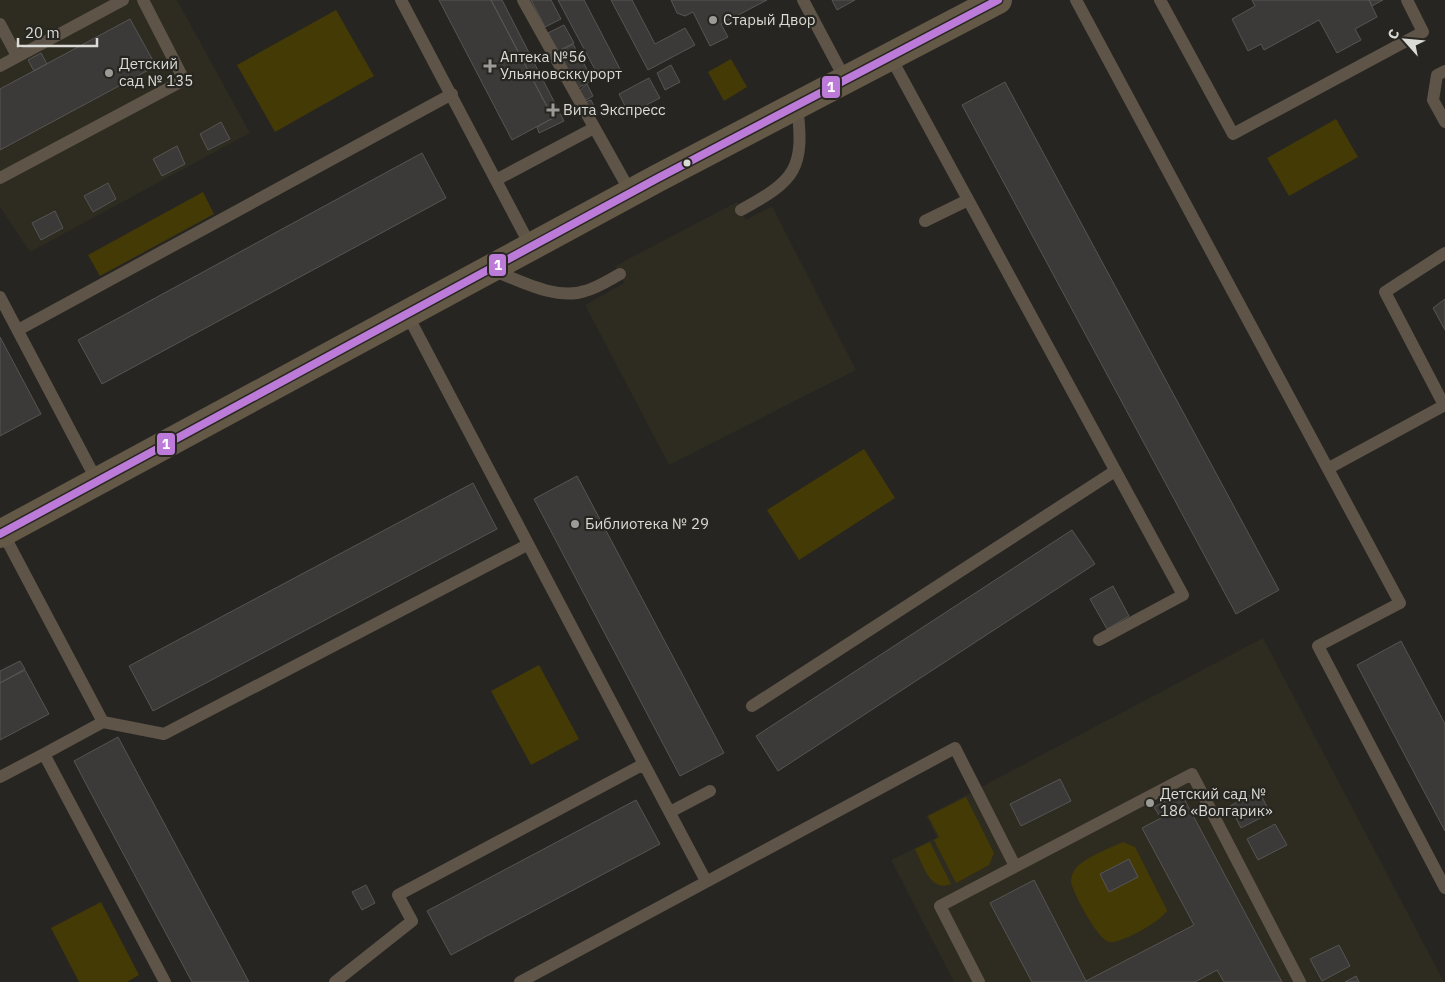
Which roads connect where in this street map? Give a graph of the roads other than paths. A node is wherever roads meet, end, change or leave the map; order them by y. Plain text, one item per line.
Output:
1 (123, 0) edge
2 (142, 0) edge
3 (401, 0) edge
4 (524, 0) edge
5 (803, 0) edge
6 (998, 0) edge
7 (1076, 0) edge
8 (1160, 0) edge
9 (1406, 0) edge
10 (0, 24) edge
11 (17, 56) junction
12 (890, 56) junction
13 (0, 66) edge
14 (1445, 71) edge
15 (845, 79) junction
16 (452, 94) junction
17 (797, 105) junction
18 (1445, 122) edge
19 (594, 128) junction
20 (0, 178) edge
21 (496, 180) junction
22 (631, 193) junction
23 (968, 200) junction
24 (741, 210) dead end
25 (924, 221) dead end
26 (531, 247) junction
27 (1445, 253) edge
28 (490, 269) junction
29 (620, 274) dead end
30 (0, 297) edge
31 (407, 314) junction
32 (18, 330) junction
33 (1445, 405) edge
34 (1329, 468) junction
35 (1116, 471) junction
36 (97, 481) junction
37 (2, 534) edge
38 (527, 545) junction
39 (1099, 640) dead end
40 (752, 706) dead end
41 (103, 722) junction
42 (44, 754) junction
43 (644, 764) junction
44 (0, 777) edge
45 (710, 791) dead end
46 (670, 812) junction
47 (1015, 866) junction
48 (706, 881) junction
49 (1445, 888) edge
50 (166, 982) edge
51 (335, 982) edge
52 (520, 982) edge
53 (978, 982) edge
54 (1300, 982) edge

1 - 11 lane
2 - 20 lane
3 - 16 lane
4 - 19 lane
5 - 15 lane
6 - 12 street
7 - 34 lane
8 - 9 lane
10 - 11 lane
11 - 13 lane
12 - 15 street
12 - 23 lane
14 - 18 lane
15 - 17 street
16 - 21 lane
16 - 32 lane
17 - 22 street
17 - 24 lane
19 - 21 lane
19 - 22 lane
21 - 26 lane
22 - 26 street
23 - 25 lane
23 - 35 lane
26 - 28 street
27 - 33 lane
28 - 29 lane
28 - 31 street
30 - 32 lane
31 - 36 street
31 - 38 lane
32 - 36 lane
33 - 34 lane
34 - 49 lane
35 - 39 lane
35 - 40 lane
36 - 37 street
37 - 41 lane
38 - 41 lane
38 - 43 lane
41 - 42 lane
42 - 44 lane
42 - 50 lane
43 - 46 lane
43 - 51 lane
45 - 46 lane
46 - 48 lane
47 - 48 lane
47 - 53 lane
47 - 54 lane
48 - 52 lane

